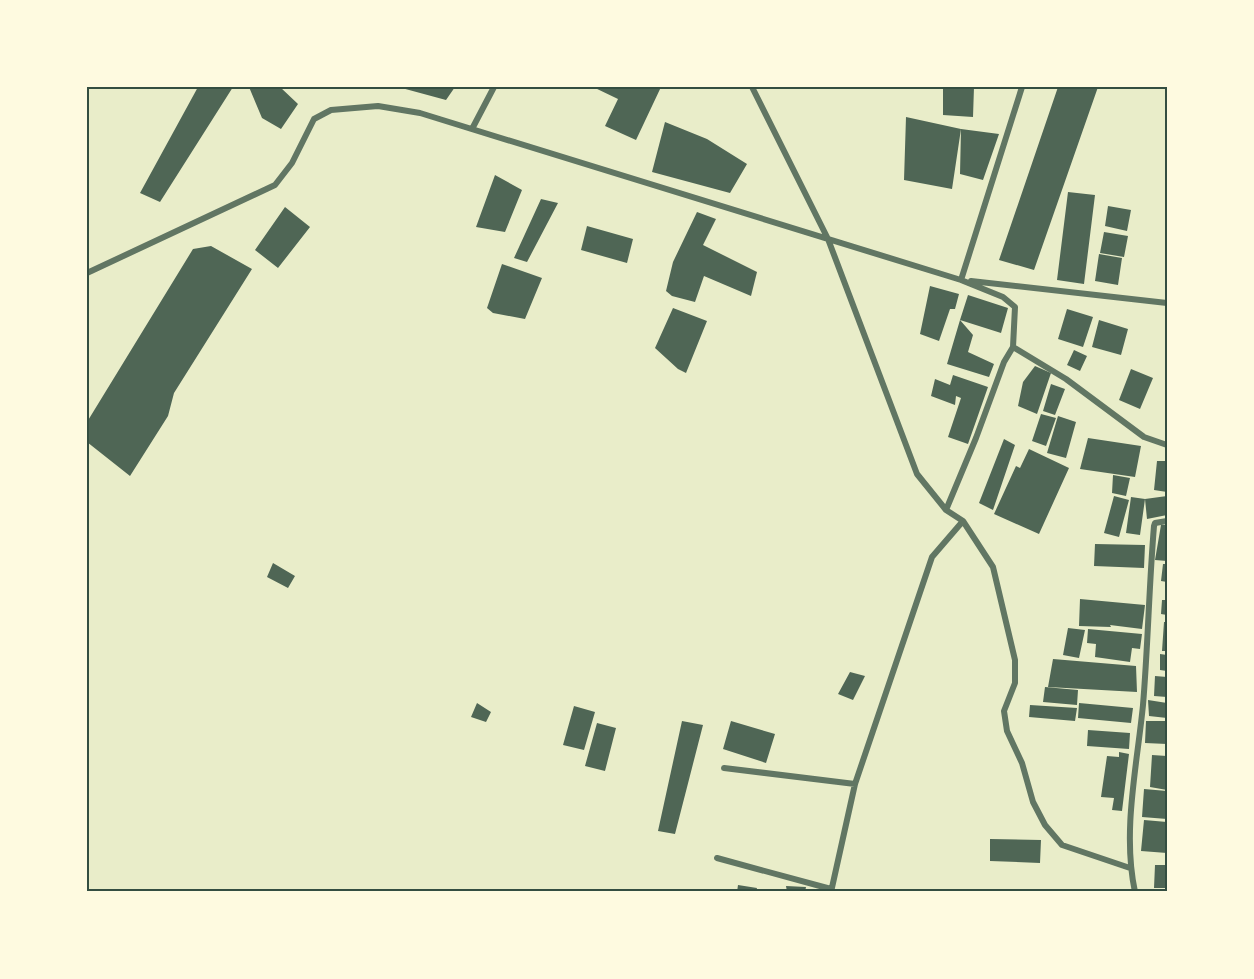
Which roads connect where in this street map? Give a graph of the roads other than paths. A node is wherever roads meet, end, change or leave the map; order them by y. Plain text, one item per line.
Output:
1 (494, 87) edge
2 (752, 87) edge
3 (1022, 87) edge
4 (472, 129) junction
5 (828, 239) junction
6 (87, 273) edge
7 (961, 280) junction
8 (1167, 303) edge
9 (1013, 347) junction
10 (1167, 445) edge
11 (946, 510) junction
12 (963, 521) junction
13 (1167, 521) edge
14 (724, 768) dead end
15 (855, 784) junction
16 (717, 858) dead end
17 (1130, 868) junction
18 (831, 890) edge
19 (1135, 892) edge

1 - 4 street
2 - 5 street
3 - 7 street
4 - 5 street
4 - 6 street
5 - 7 street
5 - 11 street
7 - 8 street
7 - 9 street
9 - 10 street
9 - 11 street
11 - 12 street
12 - 15 street
12 - 17 street
13 - 17 street
14 - 15 street
15 - 18 street
16 - 18 street
17 - 19 street

